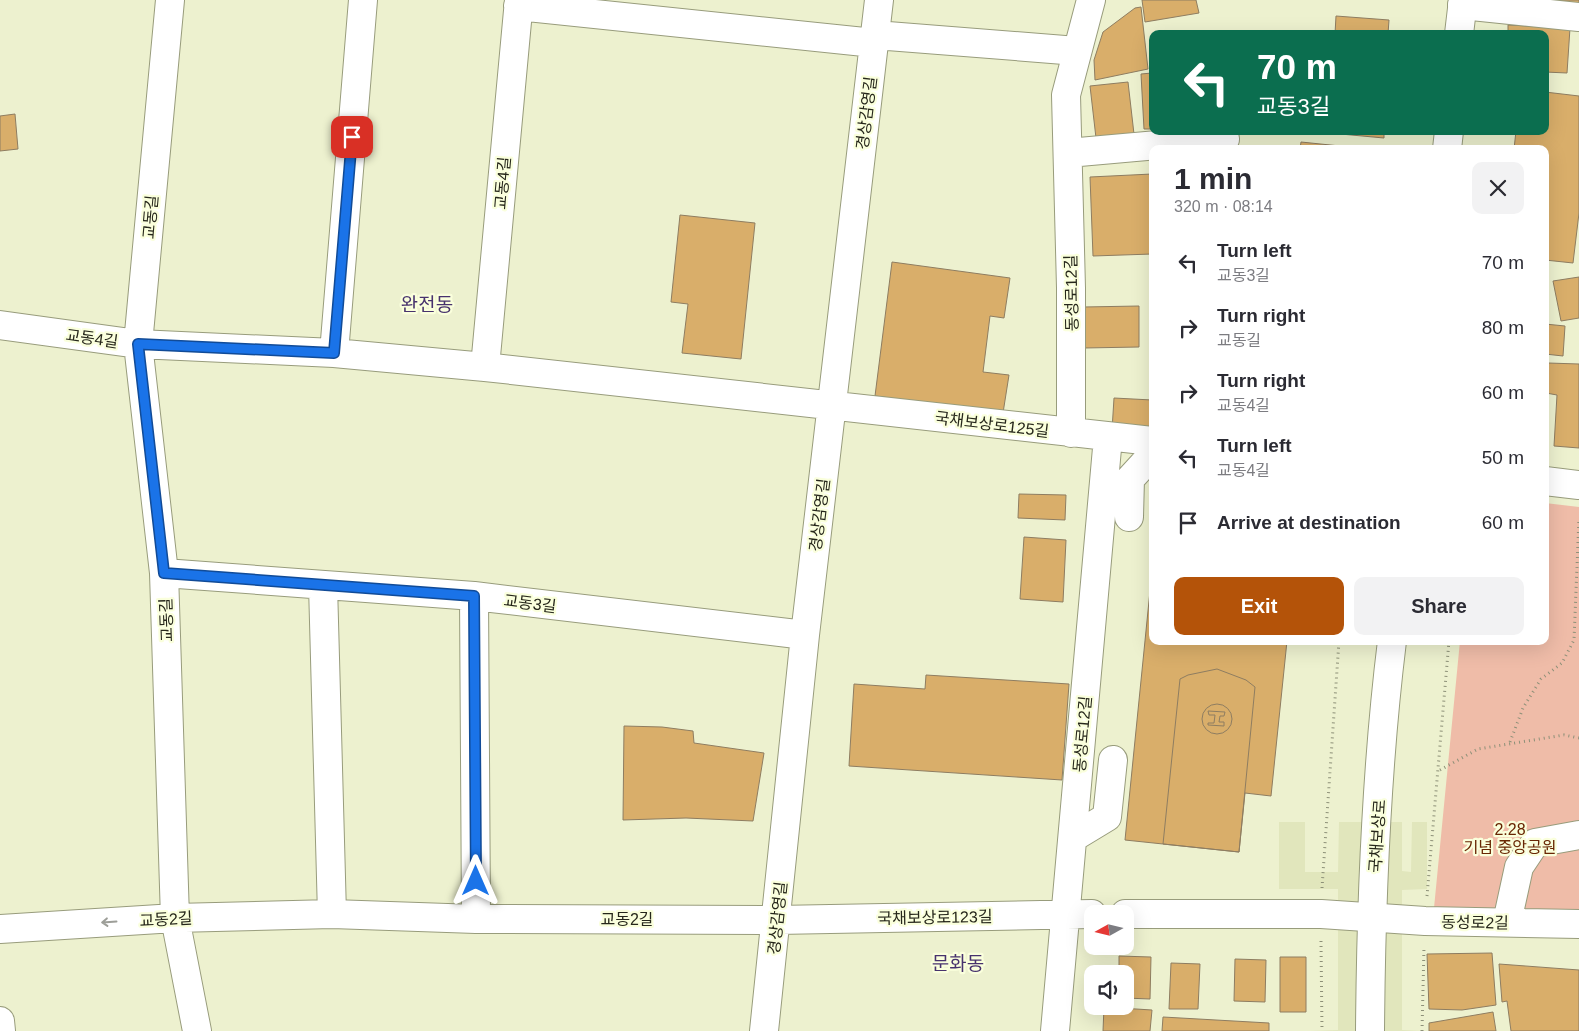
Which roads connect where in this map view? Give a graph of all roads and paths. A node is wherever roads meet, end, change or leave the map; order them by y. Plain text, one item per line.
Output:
1 (170, 0) edge
2 (363, 0) edge
3 (880, 0) edge
4 (1091, 0) edge
5 (1462, 2) edge
6 (519, 3) edge
7 (1579, 17) edge
8 (1459, 30) edge
9 (875, 39) junction
10 (1077, 51) junction
11 (1225, 139) dead end
12 (1158, 145) edge
13 (1149, 146) edge
14 (1068, 153) junction
15 (0, 325) edge
16 (138, 344) junction
17 (334, 353) junction
18 (485, 367) junction
19 (832, 404) junction
20 (1071, 433) junction
21 (1108, 437) junction
22 (1149, 441) edge
23 (1149, 458) edge
24 (1549, 482) edge
25 (1579, 485) edge
26 (1129, 517) dead end
27 (1579, 518) edge
28 (164, 573) junction
29 (323, 585) junction
30 (474, 596) junction
31 (1576, 608) junction
32 (1579, 614) edge
33 (804, 635) junction
34 (1339, 645) edge
35 (1392, 645) edge
36 (1449, 645) edge
37 (1579, 738) edge
38 (1510, 742) junction
39 (1113, 760) dead end
40 (1439, 770) junction
41 (1579, 835) edge
42 (1074, 837) junction
43 (332, 914) junction
44 (1065, 914) junction
45 (1084, 914) edge
46 (1134, 914) edge
47 (1321, 914) junction
48 (175, 918) junction
49 (1371, 918) junction
50 (476, 919) junction
51 (777, 920) junction
52 (1425, 921) junction
53 (1507, 922) junction
54 (1579, 924) edge
55 (0, 930) edge
56 (0, 1021) edge
57 (1, 1031) edge
58 (197, 1031) edge
59 (764, 1031) edge
60 (1055, 1031) edge
61 (1322, 1031) edge
62 (1370, 1031) edge
63 (1422, 1031) edge

1 - 16 street, 교동길
2 - 17 street
3 - 9 street, 경상감영길
4 - 10 street, 동성로12길
5 - 7 street
5 - 8 street
6 - 9 street
6 - 18 street, 교동4길
9 - 10 street
9 - 19 street, 경상감영길
10 - 14 street, 동성로12길
11 - 12 street
13 - 14 street
14 - 20 street, 동성로12길
15 - 16 street, 교동4길
16 - 17 street, 교동4길
16 - 28 street, 교동길
17 - 18 street, 교동4길
18 - 19 street, 교동4길
19 - 20 street, 국채보상로125길
19 - 33 street, 경상감영길
20 - 21 street, 국채보상로125길
21 - 22 street, 국채보상로125길
21 - 42 street, 동성로12길
23 - 26 street
24 - 25 street
27 - 31 path
28 - 29 street, 교동3길
28 - 48 street, 교동길
29 - 30 street, 교동3길
29 - 43 street
30 - 33 street, 교동3길
30 - 50 street
31 - 32 path
31 - 38 path
33 - 51 street, 경상감영길
34 - 47 path
35 - 49 street, 국채보상로
36 - 40 path
37 - 38 path
38 - 40 path
39 - 42 street
40 - 52 path
41 - 53 street
42 - 44 street, 동성로12길
43 - 48 street, 교동2길
43 - 50 street, 교동2길
44 - 45 street, 국채보상로123길
44 - 51 street, 국채보상로123길
44 - 60 street, 동성로12길
46 - 47 street
47 - 49 street
47 - 61 path
48 -> 55 street, 교동2길
48 - 58 street, 교동길
49 - 52 street, 동성로2길
49 - 62 street, 국채보상로
50 - 51 street, 교동2길
51 - 59 street, 경상감영길
52 - 53 street, 동성로2길
52 - 63 path
53 - 54 street, 동성로2길
56 - 57 street

